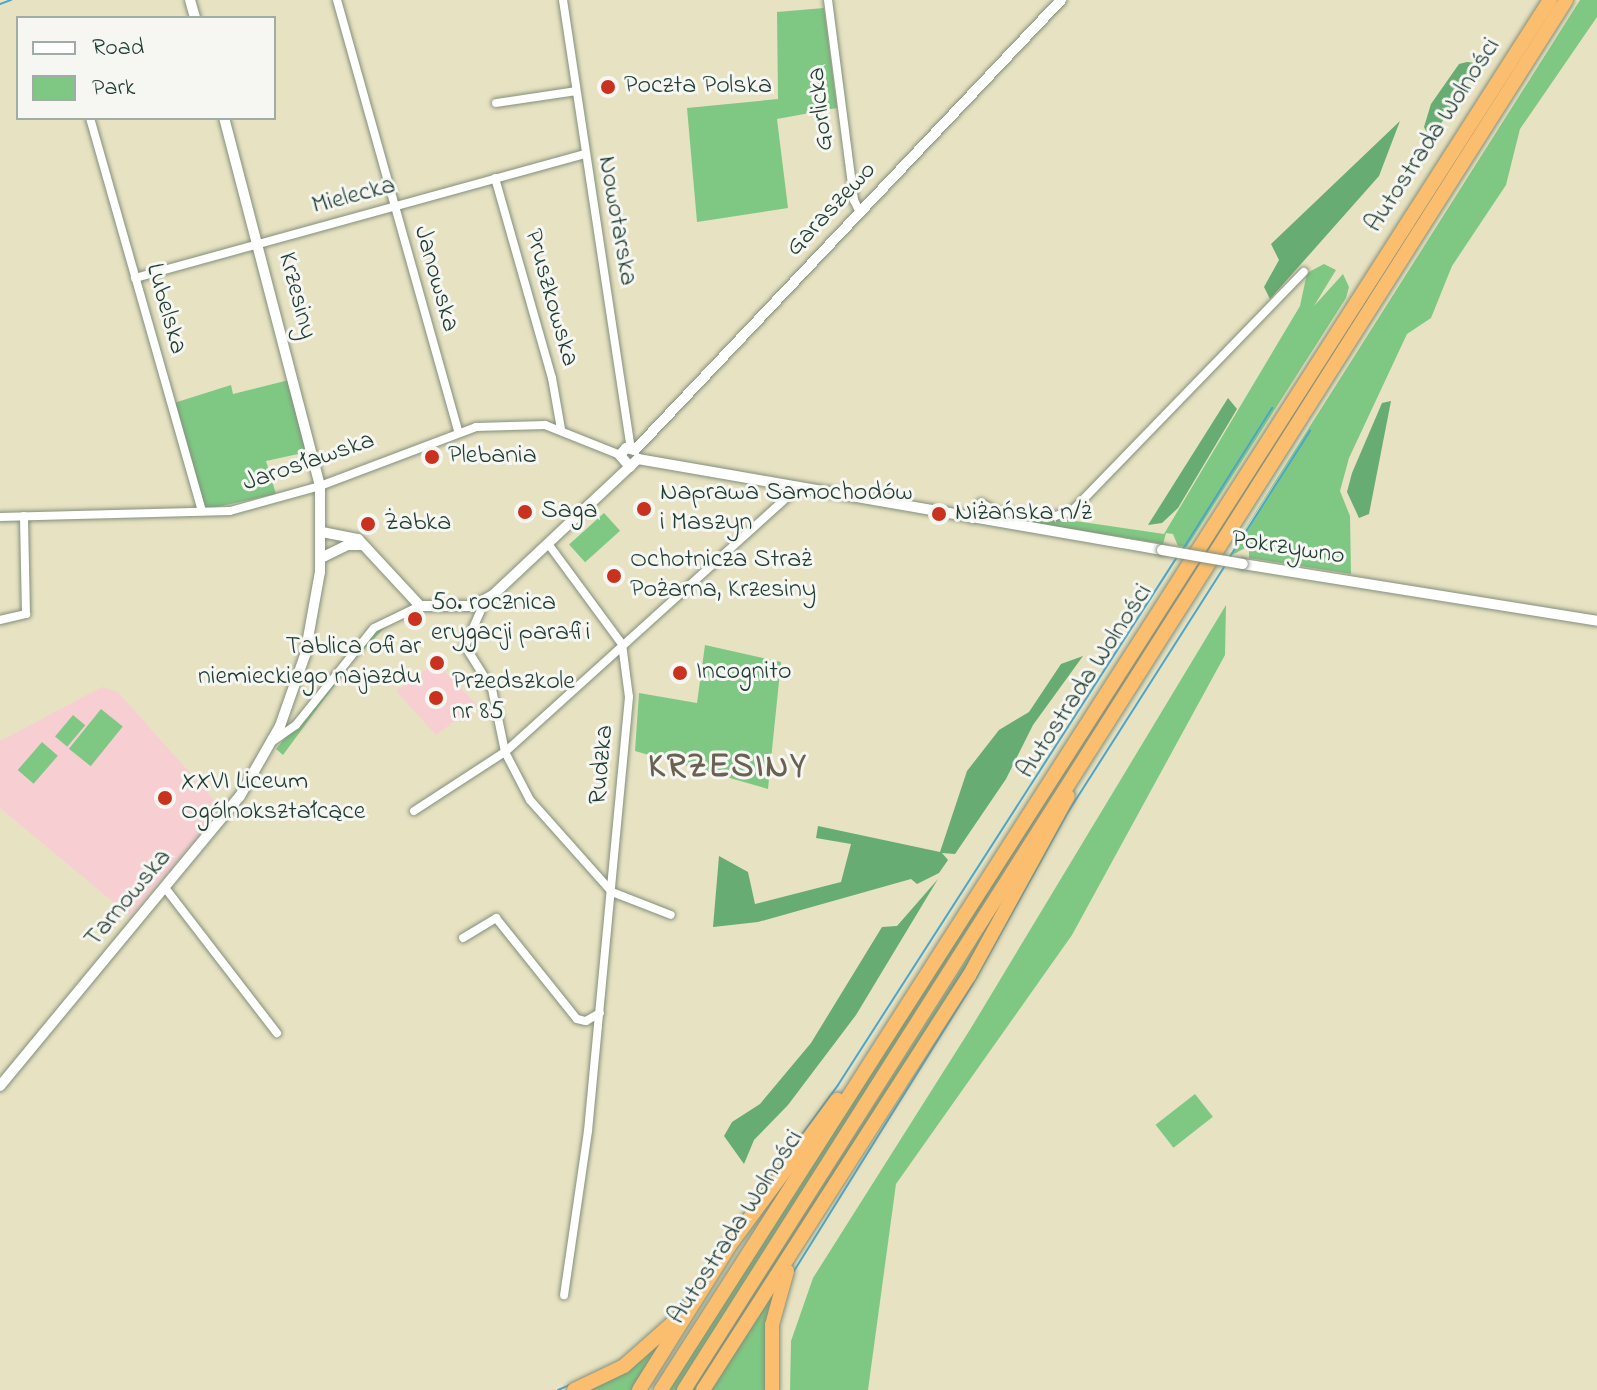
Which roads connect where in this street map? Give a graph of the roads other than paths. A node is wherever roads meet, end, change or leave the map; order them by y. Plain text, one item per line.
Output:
1 (337, 0) edge
2 (563, 0) edge
3 (828, 0) edge
4 (1061, 0) edge
5 (1550, 0) edge
6 (1566, 0) edge
7 (576, 91) junction
8 (496, 103) dead end
9 (91, 120) edge
10 (225, 120) edge
11 (584, 154) junction
12 (495, 178) junction
13 (394, 206) junction
14 (860, 213) junction
15 (260, 243) junction
16 (1304, 272) dead end
17 (135, 278) junction
18 (561, 429) junction
19 (458, 430) junction
20 (620, 455) joint
21 (634, 456) junction
22 (320, 486) junction
23 (795, 490) junction
24 (202, 511) junction
25 (24, 516) junction
26 (0, 517) edge
27 (972, 520) junction
28 (322, 532) junction
29 (363, 545) junction
30 (549, 545) junction
31 (321, 558) junction
32 (485, 601) junction
33 (420, 606) junction
34 (0, 620) edge
35 (1597, 621) edge
36 (622, 644) junction
37 (1097, 734) junction
38 (273, 741) junction
39 (505, 752) junction
40 (414, 811) dead end
41 (166, 889) junction
42 (612, 892) junction
43 (671, 915) dead end
44 (463, 938) dead end
45 (600, 1012) junction
46 (892, 1031) junction
47 (277, 1033) dead end
48 (0, 1086) edge
49 (811, 1224) junction
50 (708, 1279) junction
51 (564, 1295) dead end
52 (574, 1390) edge
53 (639, 1390) edge
54 (661, 1390) edge
55 (684, 1390) edge
56 (703, 1390) edge
57 (772, 1390) edge

1 - 13 street, Janowska
2 - 7 street, Nowotarska
3 - 14 street, Gorlicka
4 - 14 street, Garaszewo
5 - 46 highway, Autostrada Wolności
6 - 37 highway, Autostrada Wolności
7 - 8 street
7 - 11 street, Nowotarska
9 - 17 street, Lubelska
10 - 15 street, Krzesiny
11 - 12 street, Mielecka
11 - 21 street, Nowotarska
12 - 13 street, Mielecka
12 - 18 street, Pruszkowska
13 - 15 street, Mielecka
13 - 19 street, Janowska
14 - 21 street, Garaszewo
15 - 17 street, Mielecka
15 - 22 street, Krzesiny
16 - 27 street, Pokrzywno
17 - 24 street, Lubelska
18 - 19 street, Jarosławska
18 - 20 street, Jarosławska
19 - 22 street, Jarosławska
20 - 21 street
21 - 23 street, Pokrzywno
21 - 30 street, Garaszewo
22 - 24 street, Jarosławska
22 - 28 street, Krzesiny
23 - 27 street, Pokrzywno
23 - 36 street
24 - 25 street, Jarosławska
25 - 26 street, Jarosławska
25 - 34 street
27 - 35 street, Pokrzywno, bridge
28 - 29 street
28 - 31 street, Krzesiny
29 - 31 street
29 - 33 street
30 - 32 street, Garaszewo
30 - 36 street, Rudzka
31 - 38 street, Krzesiny
32 - 33 street
32 - 39 street
33 - 38 street, Tarnowska
36 - 39 street
36 - 42 street, Rudzka
37 - 49 highway
37 - 55 highway, Autostrada Wolności
38 - 41 street, Tarnowska
39 - 40 street
39 - 42 street
41 - 47 street
41 - 48 street, Tarnowska
42 - 43 street
42 - 45 street, Rudzka
44 - 45 street
45 - 51 street, Rudzka
46 - 50 highway
46 - 54 highway, Autostrada Wolności
49 - 56 highway
49 - 57 highway
50 - 52 highway
50 - 53 highway

